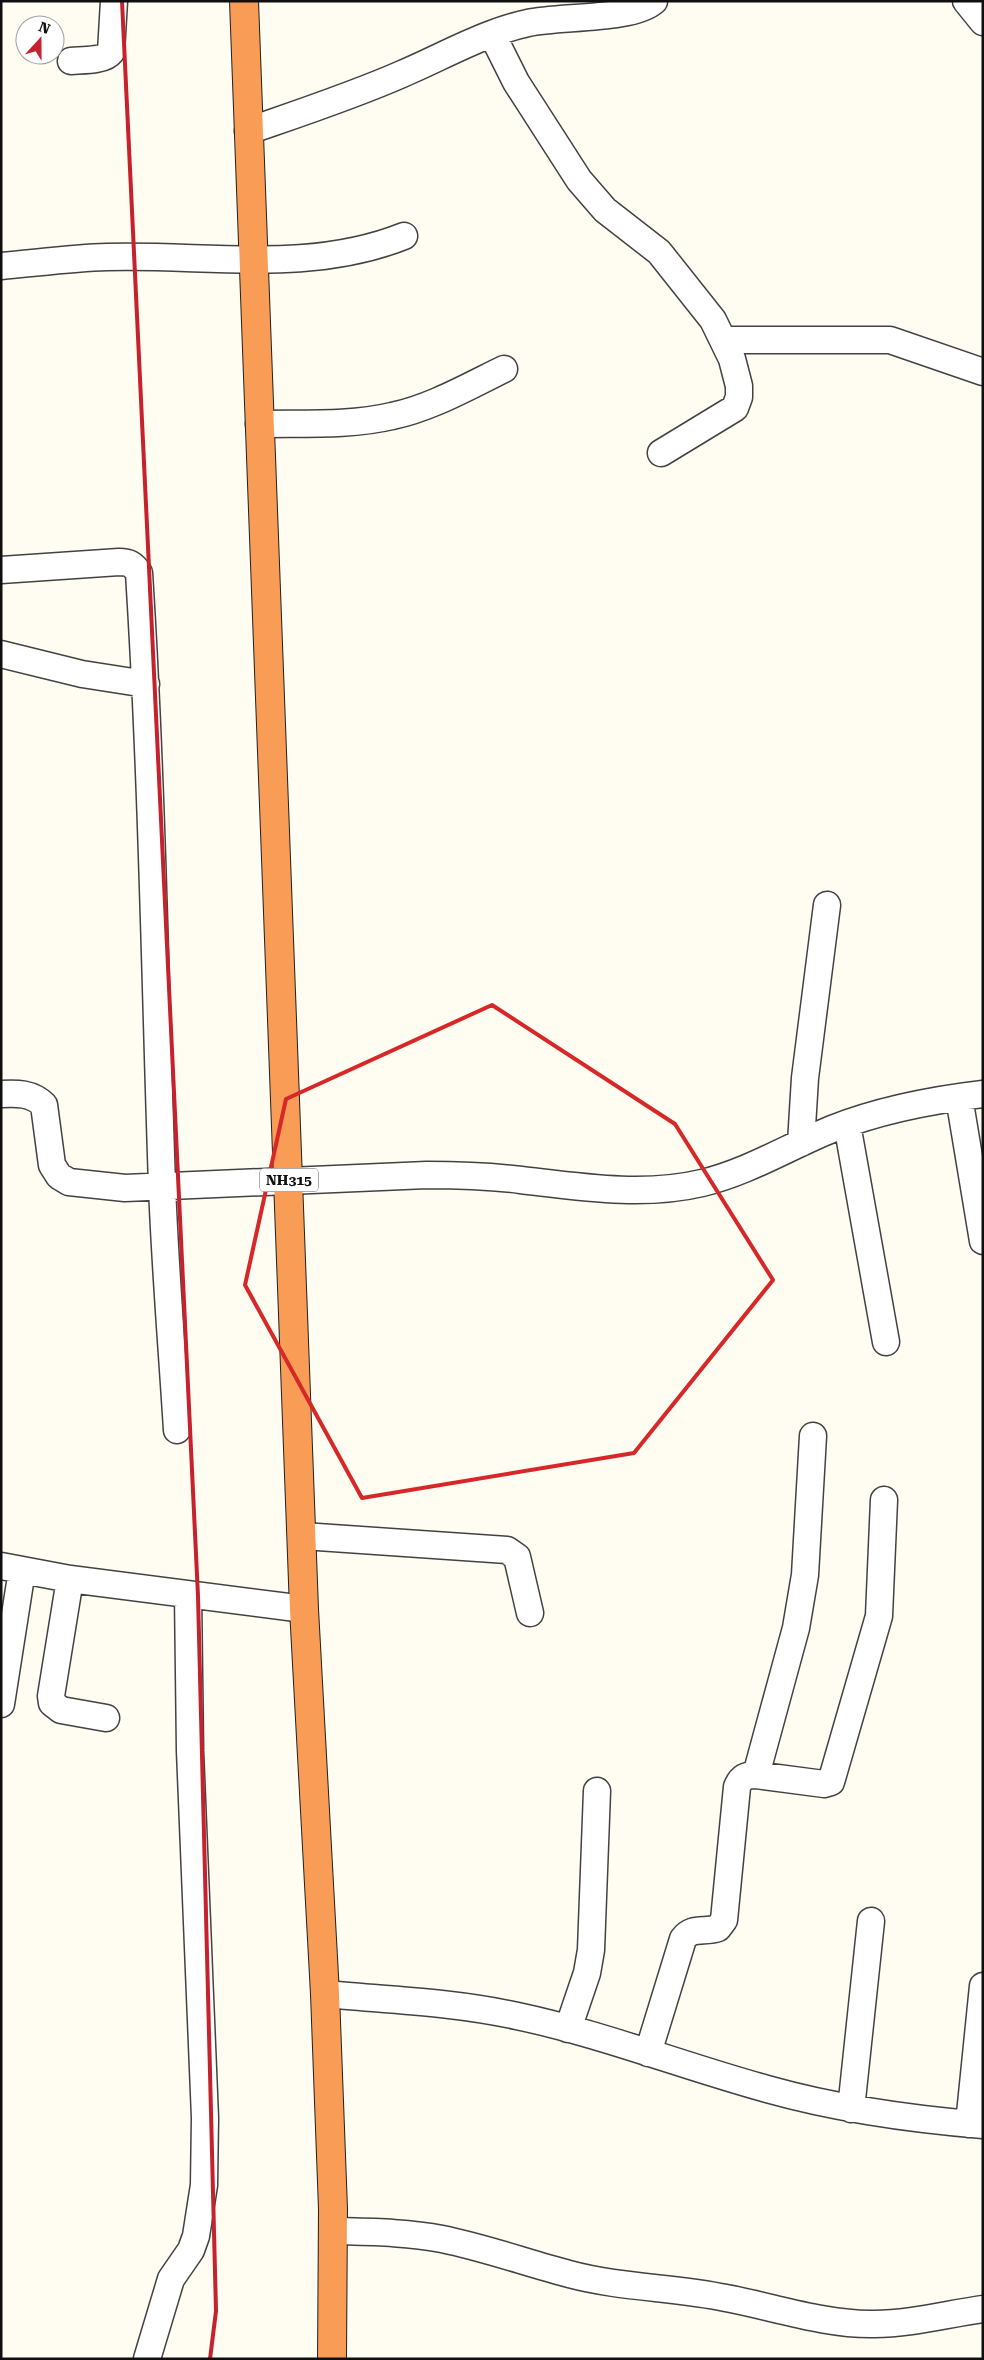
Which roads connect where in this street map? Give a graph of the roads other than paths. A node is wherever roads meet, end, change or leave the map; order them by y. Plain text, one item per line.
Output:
1 (114, 1) edge
2 (244, 1) edge
3 (654, 1) edge
4 (966, 1) edge
5 (983, 22) edge
6 (492, 34) junction
7 (71, 61) dead end
8 (248, 131) junction
9 (404, 236) dead end
10 (253, 261) junction
11 (1, 266) edge
12 (724, 340) junction
13 (504, 368) dead end
14 (983, 372) edge
15 (259, 424) junction
16 (661, 453) dead end
17 (1, 570) edge
18 (1, 654) edge
19 (146, 684) junction
20 (827, 905) dead end
21 (1, 1094) edge
22 (971, 1096) edge
23 (847, 1124) junction
24 (801, 1143) junction
25 (289, 1180) junction
26 (162, 1187) junction
27 (983, 1241) edge
28 (886, 1342) dead end
29 (177, 1430) dead end
30 (813, 1436) dead end
31 (884, 1500) dead end
32 (302, 1536) junction
33 (11, 1568) edge
34 (70, 1579) junction
35 (188, 1594) junction
36 (304, 1609) junction
37 (530, 1612) dead end
38 (1, 1704) edge
39 (106, 1718) dead end
40 (756, 1775) junction
41 (597, 1791) dead end
42 (871, 1921) dead end
43 (983, 1986) edge
44 (326, 1994) junction
45 (568, 2029) junction
46 (648, 2053) junction
47 (851, 2109) junction
48 (976, 2125) edge
49 (333, 2231) junction
50 (983, 2309) edge
51 (146, 2359) edge
52 (332, 2359) edge

1 - 7 street
2 - 8 highway, NH315
3 - 6 street
4 - 5 street
6 - 8 street
6 - 12 street
8 - 10 highway, NH315
9 - 10 street
10 - 11 street
10 - 15 highway, NH315
12 - 14 street
12 - 16 street
13 - 15 street
15 - 25 highway, NH315
17 - 19 street
18 - 19 street
19 - 26 street
20 - 24 street
21 - 26 street
22 - 23 street
22 - 27 street
23 - 24 street
23 - 28 street
24 - 25 street
25 - 26 street
25 - 32 highway, NH315
26 - 29 street
30 - 40 street
31 - 40 street
32 - 36 highway, NH315
32 - 37 street
33 - 34 street
33 - 38 street
34 - 35 street
34 - 39 street
35 - 36 street
35 - 51 street
36 - 44 highway, NH315
40 - 46 street
41 - 45 street
42 - 47 street
43 - 48 street
44 - 45 street
44 - 49 highway, NH315
45 - 46 street
46 - 47 street
47 - 48 street
49 - 50 street
49 - 52 highway, NH315

